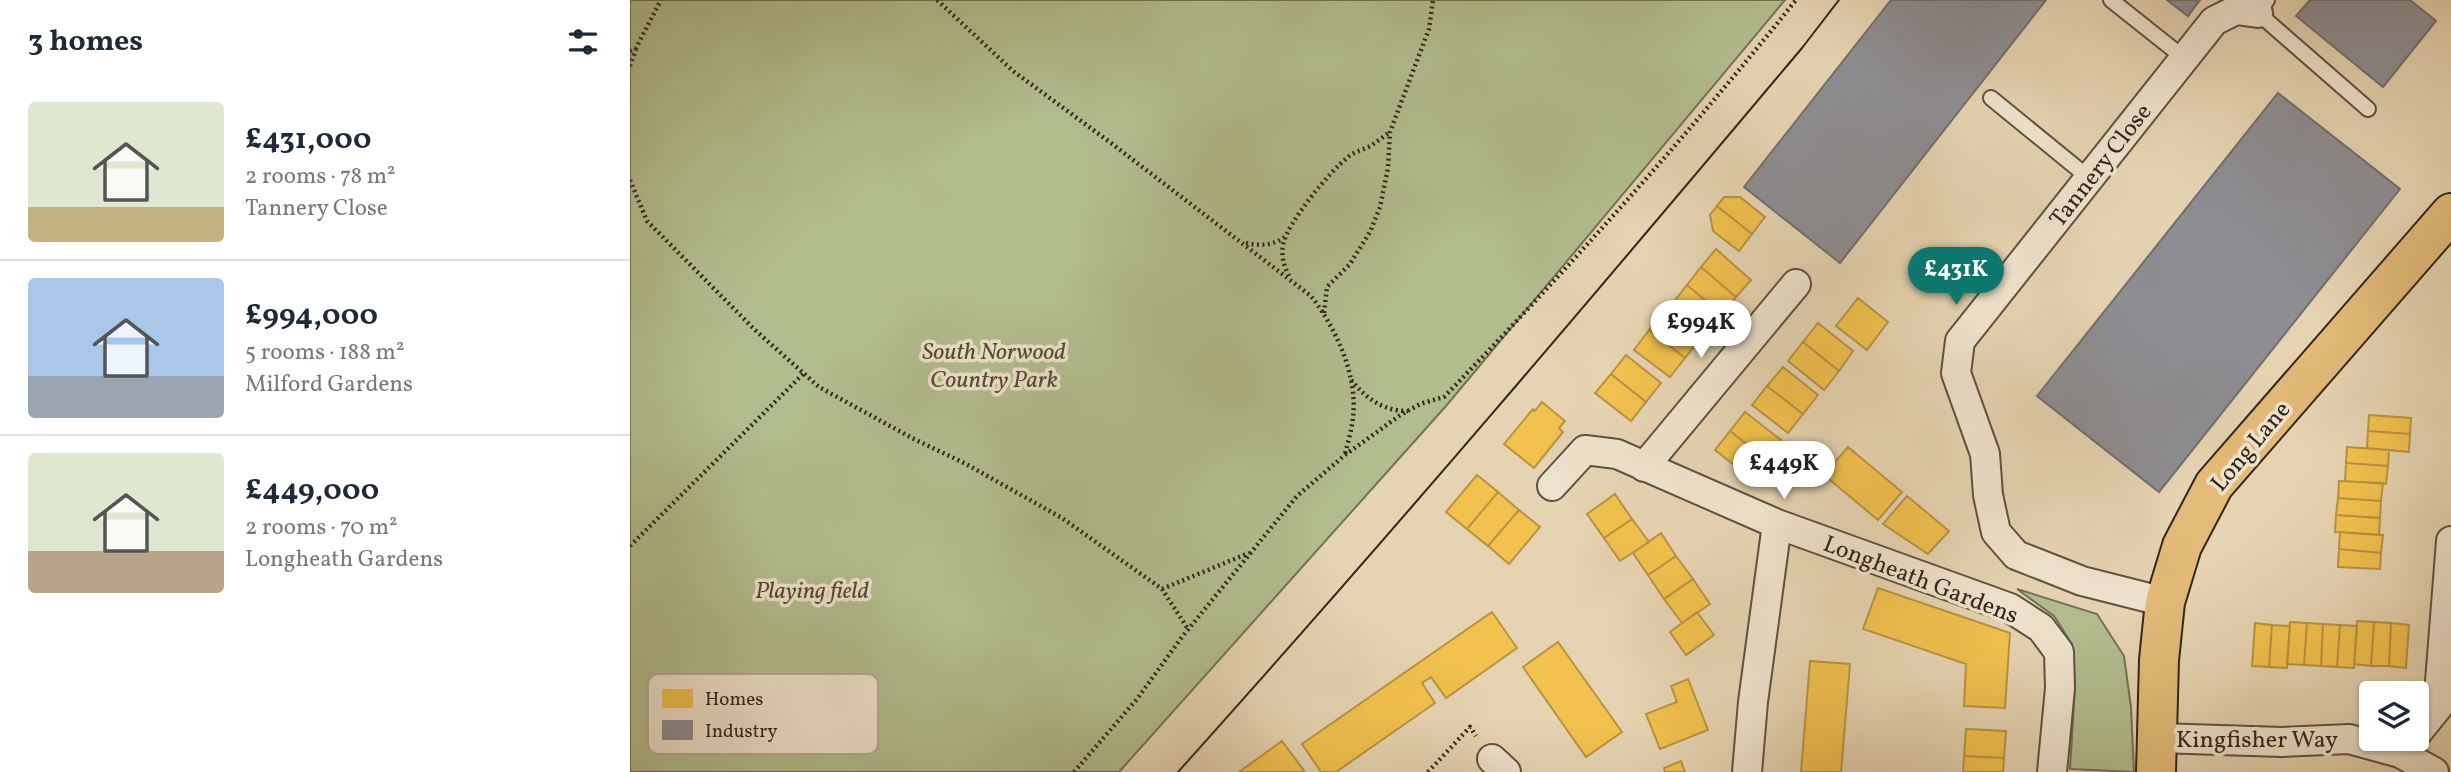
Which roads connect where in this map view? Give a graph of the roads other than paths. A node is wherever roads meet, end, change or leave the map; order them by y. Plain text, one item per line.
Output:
1 (2111, 0) edge
2 (2263, 6) edge
3 (2184, 58) junction
4 (1991, 98) dead end
5 (2368, 108) dead end
6 (2089, 178) junction
7 (2451, 213) edge
8 (1796, 284) dead end
9 (1644, 467) junction
10 (1552, 486) dead end
11 (1777, 524) junction
12 (2451, 541) edge
13 (2165, 602) junction
14 (2429, 718) edge
15 (2359, 739) edge
16 (2418, 751) edge
17 (2157, 755) edge
18 (1746, 772) edge
19 (2052, 772) edge
20 (2434, 772) edge

1 - 3 lane
2 - 3 street, Tannery Close
2 - 5 lane
3 - 6 street, Tannery Close
4 - 6 lane
6 - 13 street, Tannery Close
7 - 13 main road, Long Lane
8 - 9 street
9 - 10 street, Longheath Gardens
9 - 11 street, Longheath Gardens
11 - 18 street
11 - 19 street, Longheath Gardens
12 - 14 street
13 - 17 main road, Long Lane
15 - 17 street, Kingfisher Way
16 - 20 street, Kingfisher Way

